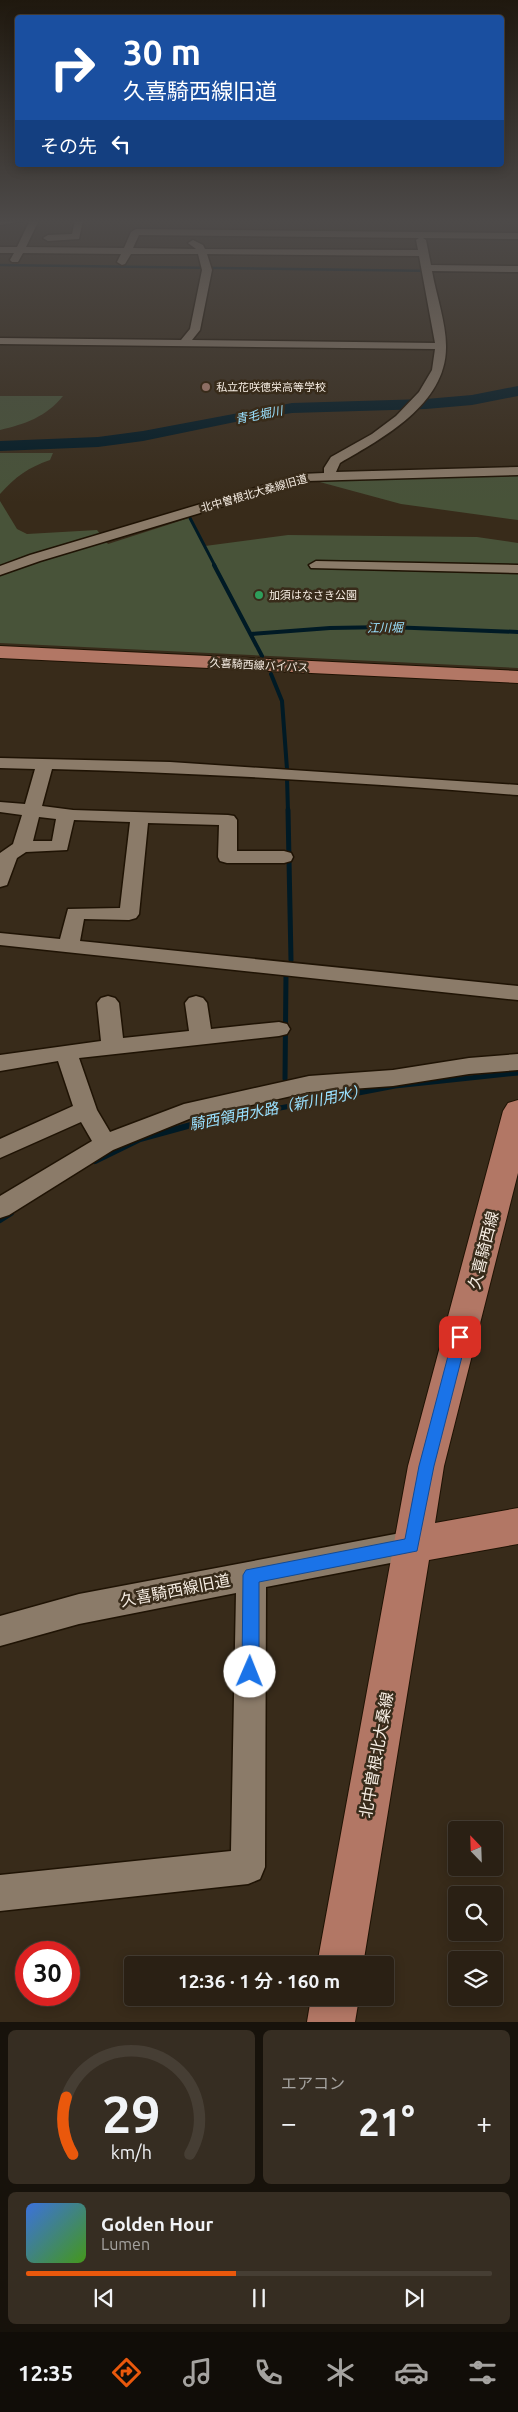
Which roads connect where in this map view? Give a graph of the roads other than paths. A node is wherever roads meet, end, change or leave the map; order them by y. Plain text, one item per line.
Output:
1 (198, 314) edge
2 (435, 314) edge
3 (0, 341) edge
4 (184, 343) junction
5 (441, 346) junction
6 (518, 471) edge
7 (330, 475) junction
8 (316, 565) dead end
9 (518, 569) edge
10 (0, 571) edge
11 (0, 652) edge
12 (518, 677) edge
13 (0, 763) edge
14 (45, 763) junction
15 (518, 790) edge
16 (0, 807) edge
17 (33, 809) junction
18 (66, 814) junction
19 (140, 817) junction
20 (22, 848) junction
21 (284, 857) dead end
22 (0, 881) edge
23 (0, 938) edge
24 (69, 946) junction
25 (518, 993) edge
26 (108, 1003) dead end
27 (196, 1003) dead end
28 (279, 1029) dead end
29 (201, 1037) junction
30 (113, 1047) junction
31 (66, 1052) junction
32 (518, 1062) edge
33 (0, 1063) edge
34 (86, 1110) junction
35 (518, 1111) edge
36 (105, 1144) junction
37 (0, 1149) edge
38 (0, 1208) edge
39 (518, 1526) edge
40 (411, 1545) junction
41 (251, 1575) junction
42 (0, 1631) edge
43 (0, 1893) edge
44 (342, 1956) edge
45 (334, 2006) edge
46 (331, 2022) edge

1 - 4 street
2 - 5 street
3 - 4 street
4 - 5 street
5 - 7 street
6 - 7 street, 北中曽根北大桑線旧道
7 - 10 street, 北中曽根北大桑線旧道
8 - 9 street
11 - 12 main road, 久喜騎西線バイパス
13 - 14 street
14 - 15 street
14 - 17 street
16 - 17 street
17 - 18 street
17 - 20 street
18 - 19 street
18 - 20 street
19 - 21 street
19 - 24 street
20 - 22 street
23 - 24 street
24 - 25 street
26 - 30 street
27 - 29 street
28 - 29 street
29 - 30 street
30 - 31 street
31 - 33 street
31 - 34 street
32 - 36 street
34 - 36 street
34 - 37 street
35 - 40 main road, 久喜騎西線
36 - 38 street
39 - 40 main road
40 - 41 street, 久喜騎西線旧道
40 - 44 main road, 北中曽根北大桑線
41 - 42 street, 久喜騎西線旧道
41 - 43 street
45 - 46 main road

